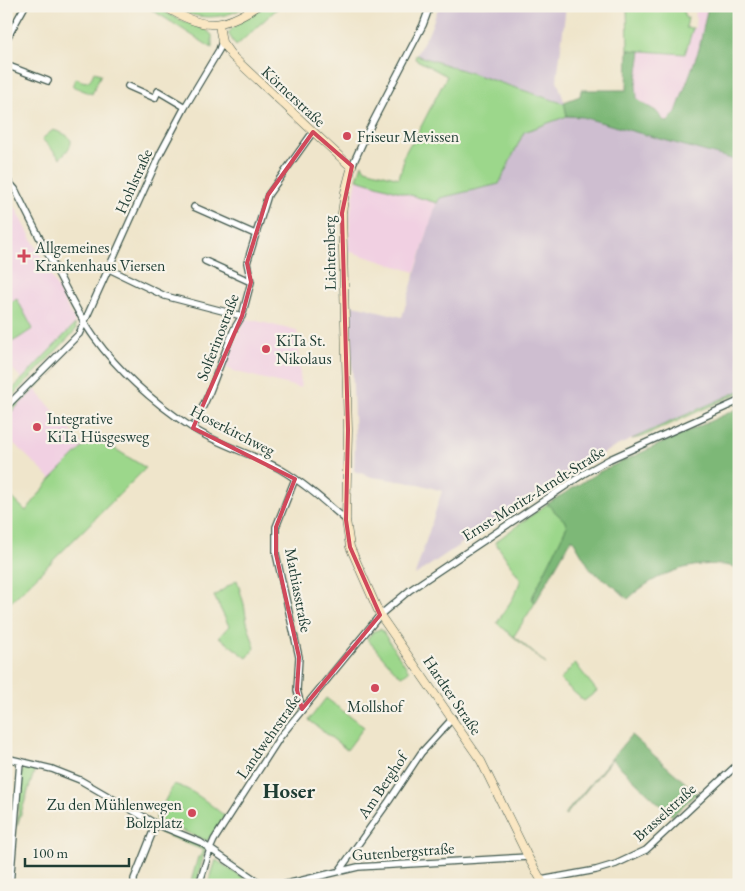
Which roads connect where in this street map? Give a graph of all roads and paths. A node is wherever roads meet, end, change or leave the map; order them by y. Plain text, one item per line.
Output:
1 (24, 6) edge
2 (164, 6) edge
3 (257, 6) edge
4 (430, 6) edge
5 (219, 25) junction
6 (6, 40) edge
7 (222, 42) junction
8 (6, 65) edge
9 (48, 81) dead end
10 (128, 86) dead end
11 (185, 107) junction
12 (313, 132) junction
13 (352, 166) junction
14 (6, 179) edge
15 (194, 207) dead end
16 (254, 234) junction
17 (205, 261) dead end
18 (109, 269) junction
19 (252, 282) junction
20 (242, 316) junction
21 (84, 323) junction
22 (739, 401) edge
23 (6, 407) edge
24 (193, 428) junction
25 (296, 479) junction
26 (346, 520) junction
27 (380, 614) junction
28 (302, 708) junction
29 (453, 718) junction
30 (6, 758) edge
31 (20, 762) junction
32 (739, 764) edge
33 (156, 824) junction
34 (210, 849) junction
35 (528, 857) junction
36 (339, 871) junction
37 (543, 882) edge
38 (10, 885) edge
39 (134, 885) edge
40 (200, 885) edge
41 (263, 885) edge
42 (282, 885) edge

1 - 6 street
2 - 5 main road
3 - 5 main road
4 - 13 street, Lichtenberg
5 - 7 main road
7 - 11 street, Hohlstraße
7 - 12 main road, Körnerstraße
8 - 9 street
10 - 11 street
11 - 18 street, Hohlstraße
12 - 13 main road, Körnerstraße
12 - 16 street, Solferinostraße
13 - 26 main road, Lichtenberg
14 - 21 street, Hoserkirchweg
15 - 16 street
16 - 19 street, Solferinostraße
17 - 19 street, Solferinostraße
18 - 20 street
18 - 21 street, Hohlstraße
19 - 20 street, Solferinostraße
20 - 24 street, Solferinostraße
21 - 23 street, Hohlstraße
21 - 24 street, Hoserkirchweg
22 - 27 street, Ernst-Moritz-Arndt-Straße
24 - 25 street, Hoserkirchweg
25 - 26 street, Hoserkirchweg
25 - 28 street, Mathiasstraße
26 - 27 main road, Hardter Straße
27 - 28 street, Landwehrstraße
27 - 29 main road, Hardter Straße
28 - 34 street, Landwehrstraße
29 - 35 main road, Hardter Straße
29 - 36 street, Am Berghof
30 - 31 street
31 - 33 street
31 - 38 street
32 - 37 street, Brasselstraße
33 - 34 street
33 - 39 street
34 - 40 street, Landwehrstraße
34 - 41 street
35 - 36 street, Gutenbergstraße
35 - 37 main road, Hardter Straße
36 - 42 street, Gutenbergstraße

